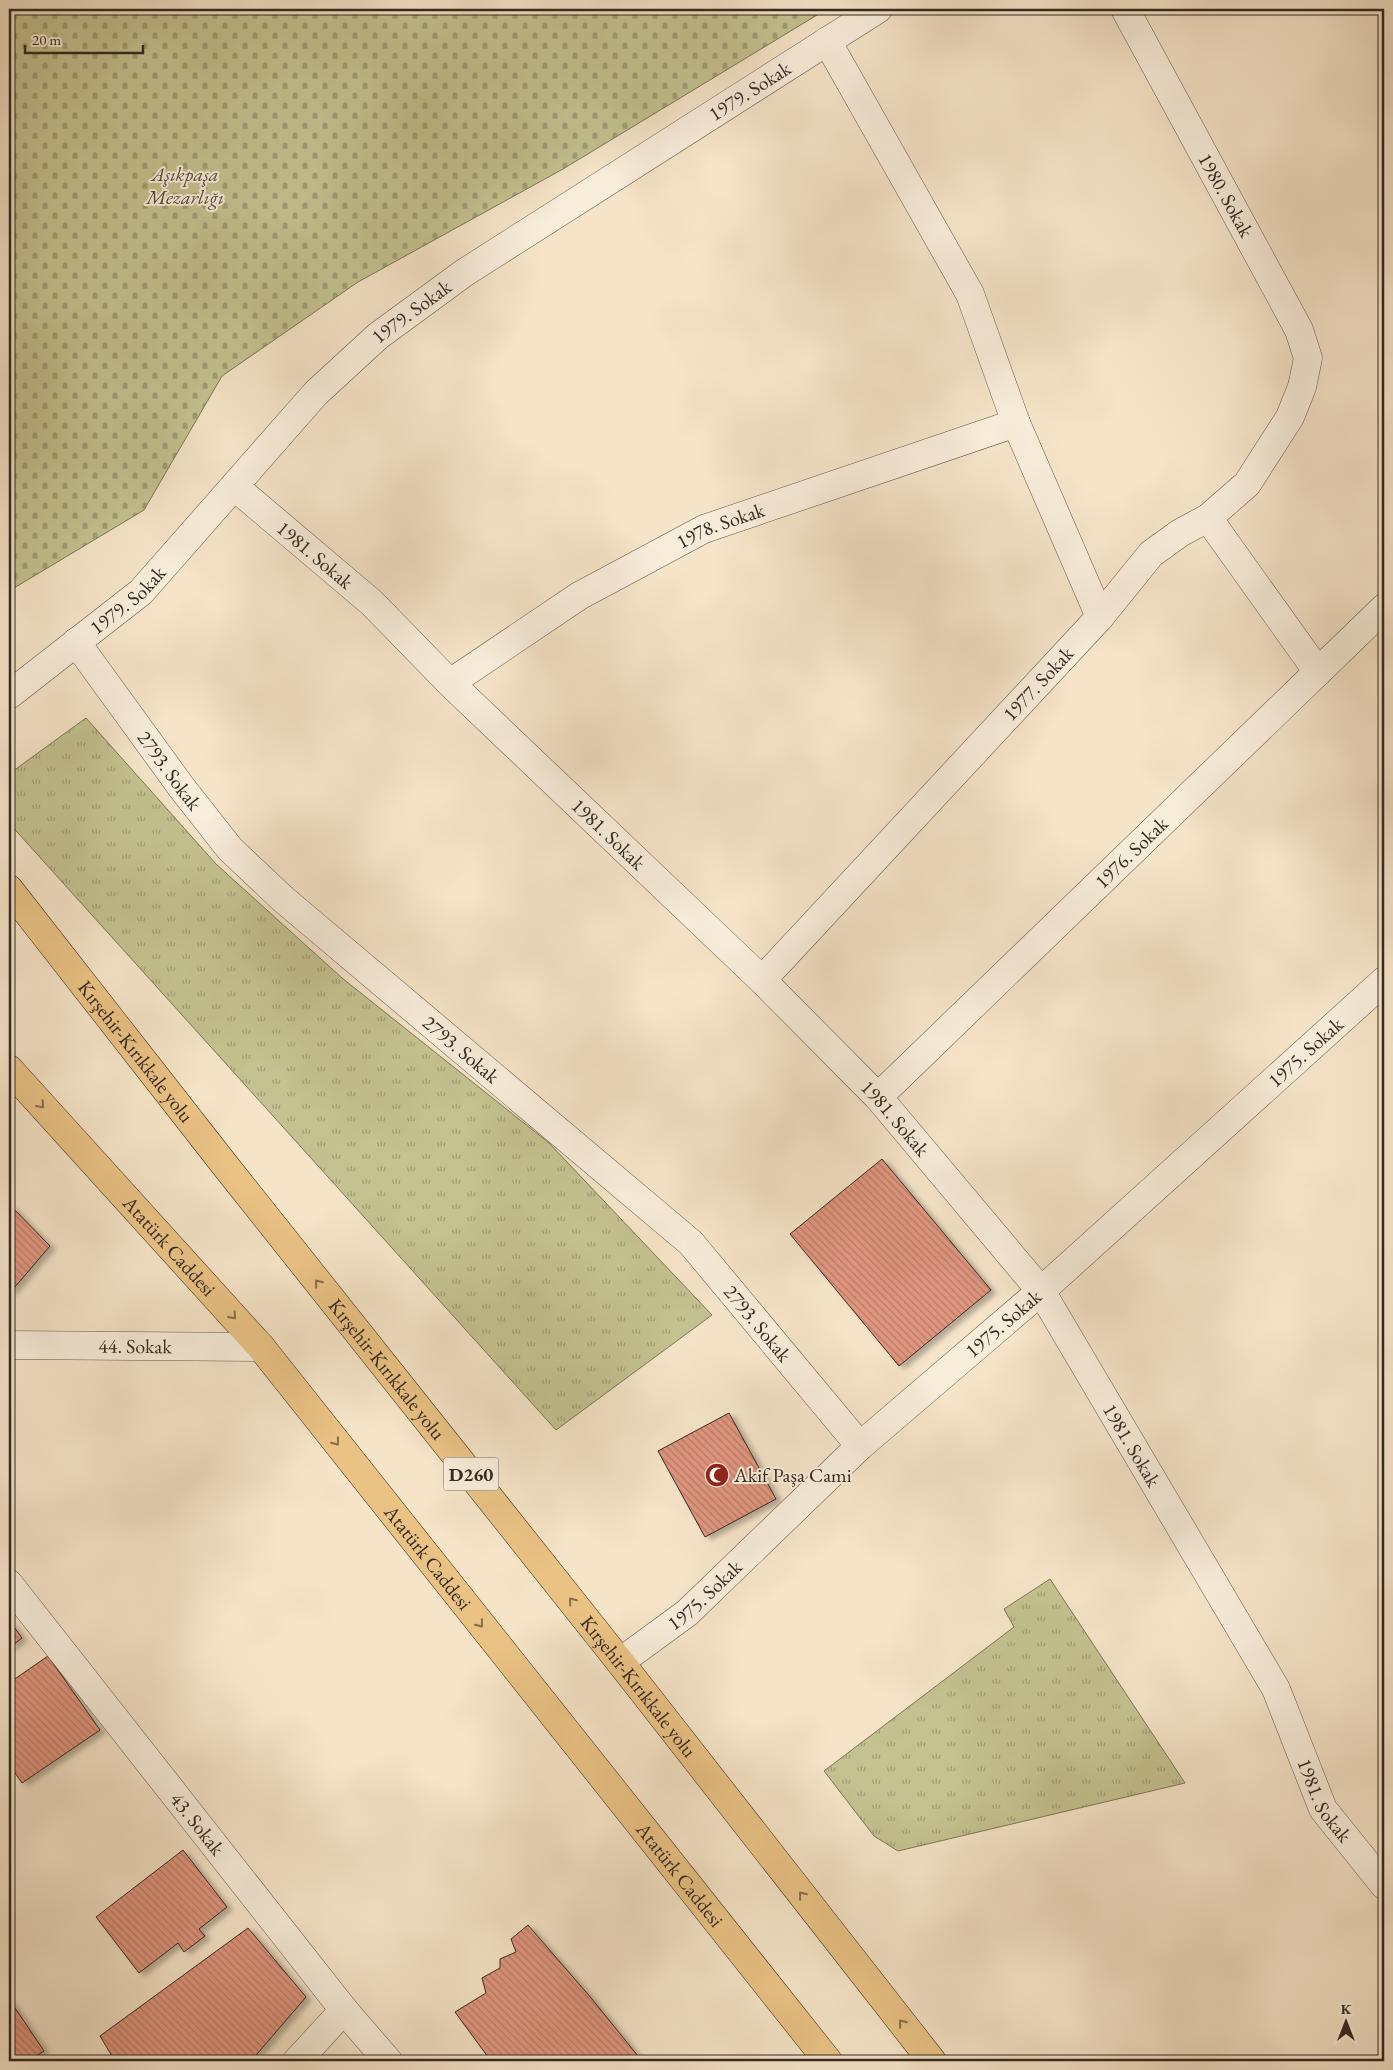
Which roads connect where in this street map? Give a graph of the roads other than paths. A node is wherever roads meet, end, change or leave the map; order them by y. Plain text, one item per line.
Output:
1 (878, 9) edge
2 (1124, 9) edge
3 (827, 41) junction
4 (1302, 387) joint
5 (1016, 423) junction
6 (235, 487) junction
7 (1208, 518) junction
8 (1384, 608) edge
9 (1100, 617) junction
10 (76, 642) junction
11 (1318, 672) junction
12 (450, 683) junction
13 (9, 694) edge
14 (9, 889) edge
15 (762, 980) junction
16 (1384, 981) edge
17 (9, 1068) edge
18 (878, 1097) junction
19 (1041, 1291) junction
20 (9, 1345) edge
21 (261, 1347) junction
22 (860, 1446) junction
23 (9, 1584) edge
24 (620, 1662) junction
25 (1384, 1885) edge
26 (344, 2010) junction
27 (297, 2061) edge
28 (388, 2061) edge
29 (828, 2061) edge
30 (932, 2061) edge

1 - 3 street, 1979. Sokak
2 - 4 street, 1980. Sokak
3 - 5 street
3 - 6 street, 1979. Sokak
4 - 7 street, 1977. Sokak
5 - 9 street
5 - 12 street, 1978. Sokak
6 - 10 street, 1979. Sokak
6 - 12 street, 1981. Sokak
7 - 9 street, 1977. Sokak
7 - 11 street
8 - 11 street, 1976. Sokak
9 - 15 street, 1977. Sokak
10 - 13 street, 1979. Sokak
10 - 22 street, 2793. Sokak
11 - 18 street, 1976. Sokak
12 - 15 street, 1981. Sokak
24 -> 14 highway, Kırşehir-Kırıkkale yolu / D260
15 - 18 street, 1981. Sokak
16 - 19 street, 1975. Sokak
17 -> 21 highway, Atatürk Caddesi
18 - 19 street, 1981. Sokak
19 - 22 street, 1975. Sokak
19 - 25 street, 1981. Sokak
20 - 21 street, 44. Sokak
21 -> 29 highway, Atatürk Caddesi
22 - 24 street, 1975. Sokak
23 - 26 street, 43. Sokak
30 -> 24 highway, Kırşehir-Kırıkkale yolu / D260
26 - 27 street
26 - 28 street, 43. Sokak

